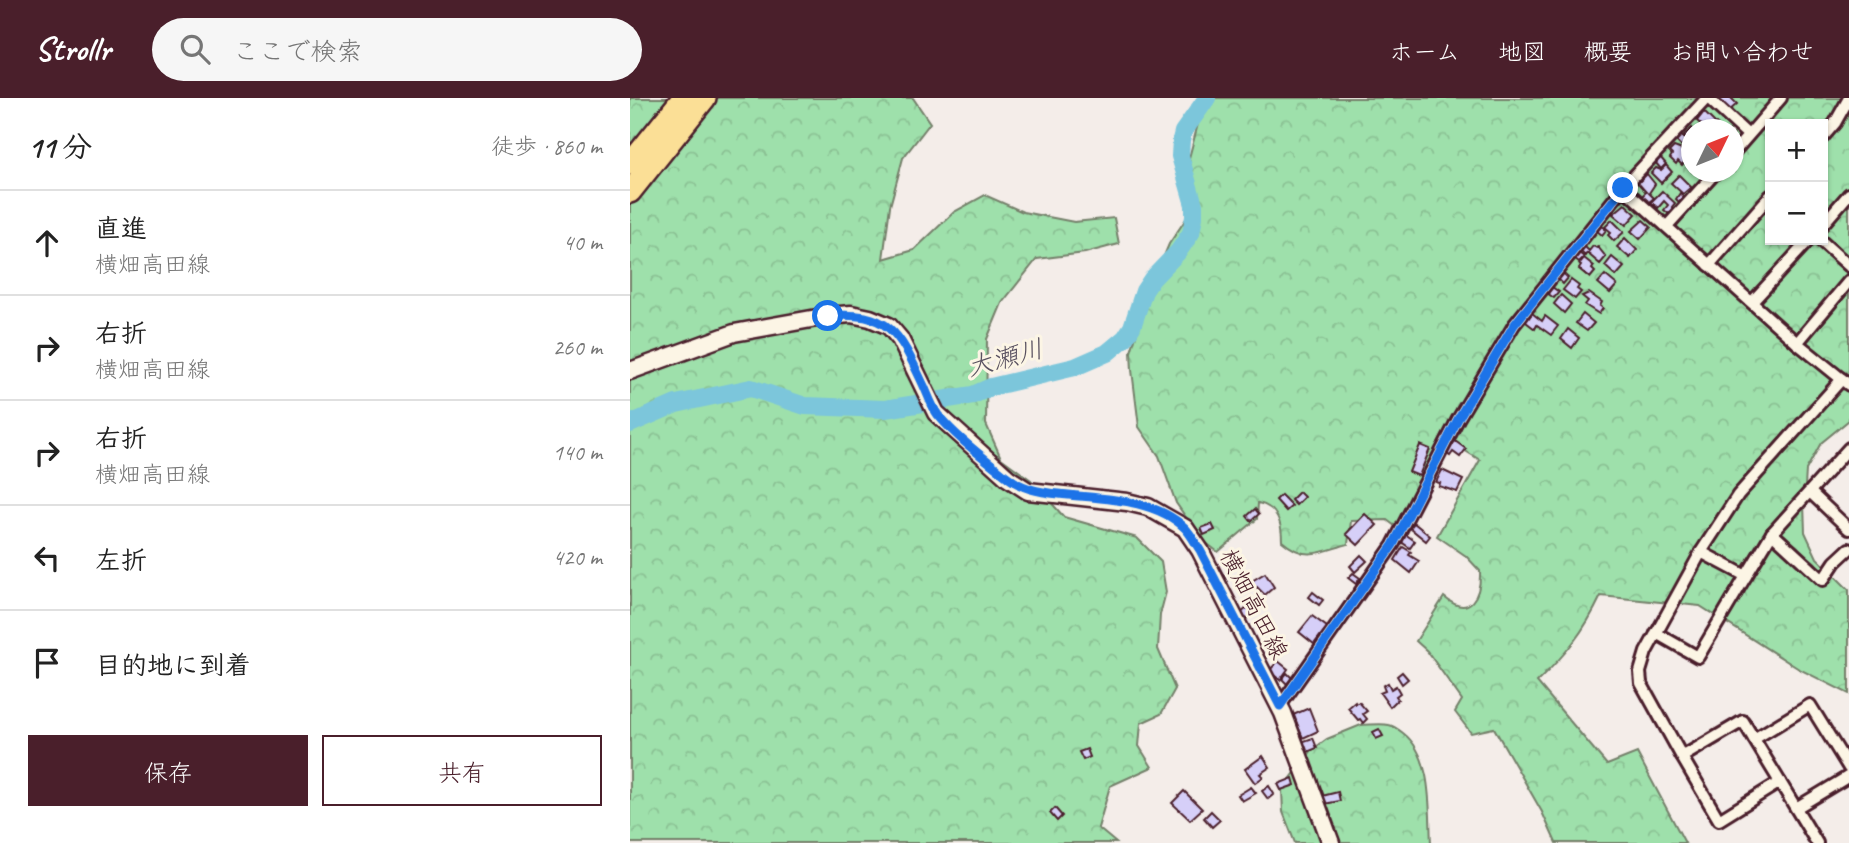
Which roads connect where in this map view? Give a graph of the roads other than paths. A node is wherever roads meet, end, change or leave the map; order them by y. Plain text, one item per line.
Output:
1 (683, 98) edge
2 (705, 98) edge
3 (1708, 98) edge
4 (1781, 98) edge
5 (1849, 98) edge
6 (1828, 131) edge
7 (1748, 135) junction
8 (1744, 140) edge
9 (630, 164) edge
10 (1707, 182) edge
11 (1623, 188) junction
12 (630, 192) edge
13 (1849, 194) edge
14 (1765, 202) edge
15 (1828, 219) edge
16 (1667, 226) junction
17 (1804, 245) edge
18 (1826, 245) edge
19 (1709, 265) junction
20 (1849, 266) edge
21 (1849, 281) edge
22 (1752, 302) junction
23 (1797, 343) junction
24 (630, 371) edge
25 (1846, 382) edge
26 (1848, 451) edge
27 (1810, 492) junction
28 (1849, 529) edge
29 (1772, 533) junction
30 (1849, 550) edge
31 (1701, 552) junction
32 (1746, 576) junction
33 (1656, 633) junction
34 (1280, 706) junction
35 (1754, 739) junction
36 (1682, 757) junction
37 (1849, 768) edge
38 (1849, 776) edge
39 (1780, 782) junction
40 (1796, 808) junction
41 (1331, 843) edge
42 (1817, 843) edge

1 - 9 highway
2 - 12 highway
3 - 7 street
3 - 11 street
4 - 7 street
5 - 6 street
7 - 8 street
10 - 16 street
11 - 16 street
11 - 34 street
13 - 15 street
14 - 19 street
16 - 19 street
17 - 22 street
18 - 20 street
19 - 22 street
21 - 23 street
22 - 23 street
23 - 25 street
24 - 34 main road, 横畑高田線
25 - 31 street
26 - 27 street
27 - 28 street
27 - 29 street
29 - 30 street
29 - 32 street
31 - 32 street
31 - 33 street
32 - 33 street
33 - 36 street
34 - 41 main road, 横畑高田線
35 - 36 street
35 - 37 street
35 - 39 street
36 - 39 street
38 - 40 street
39 - 40 street
40 - 42 street

